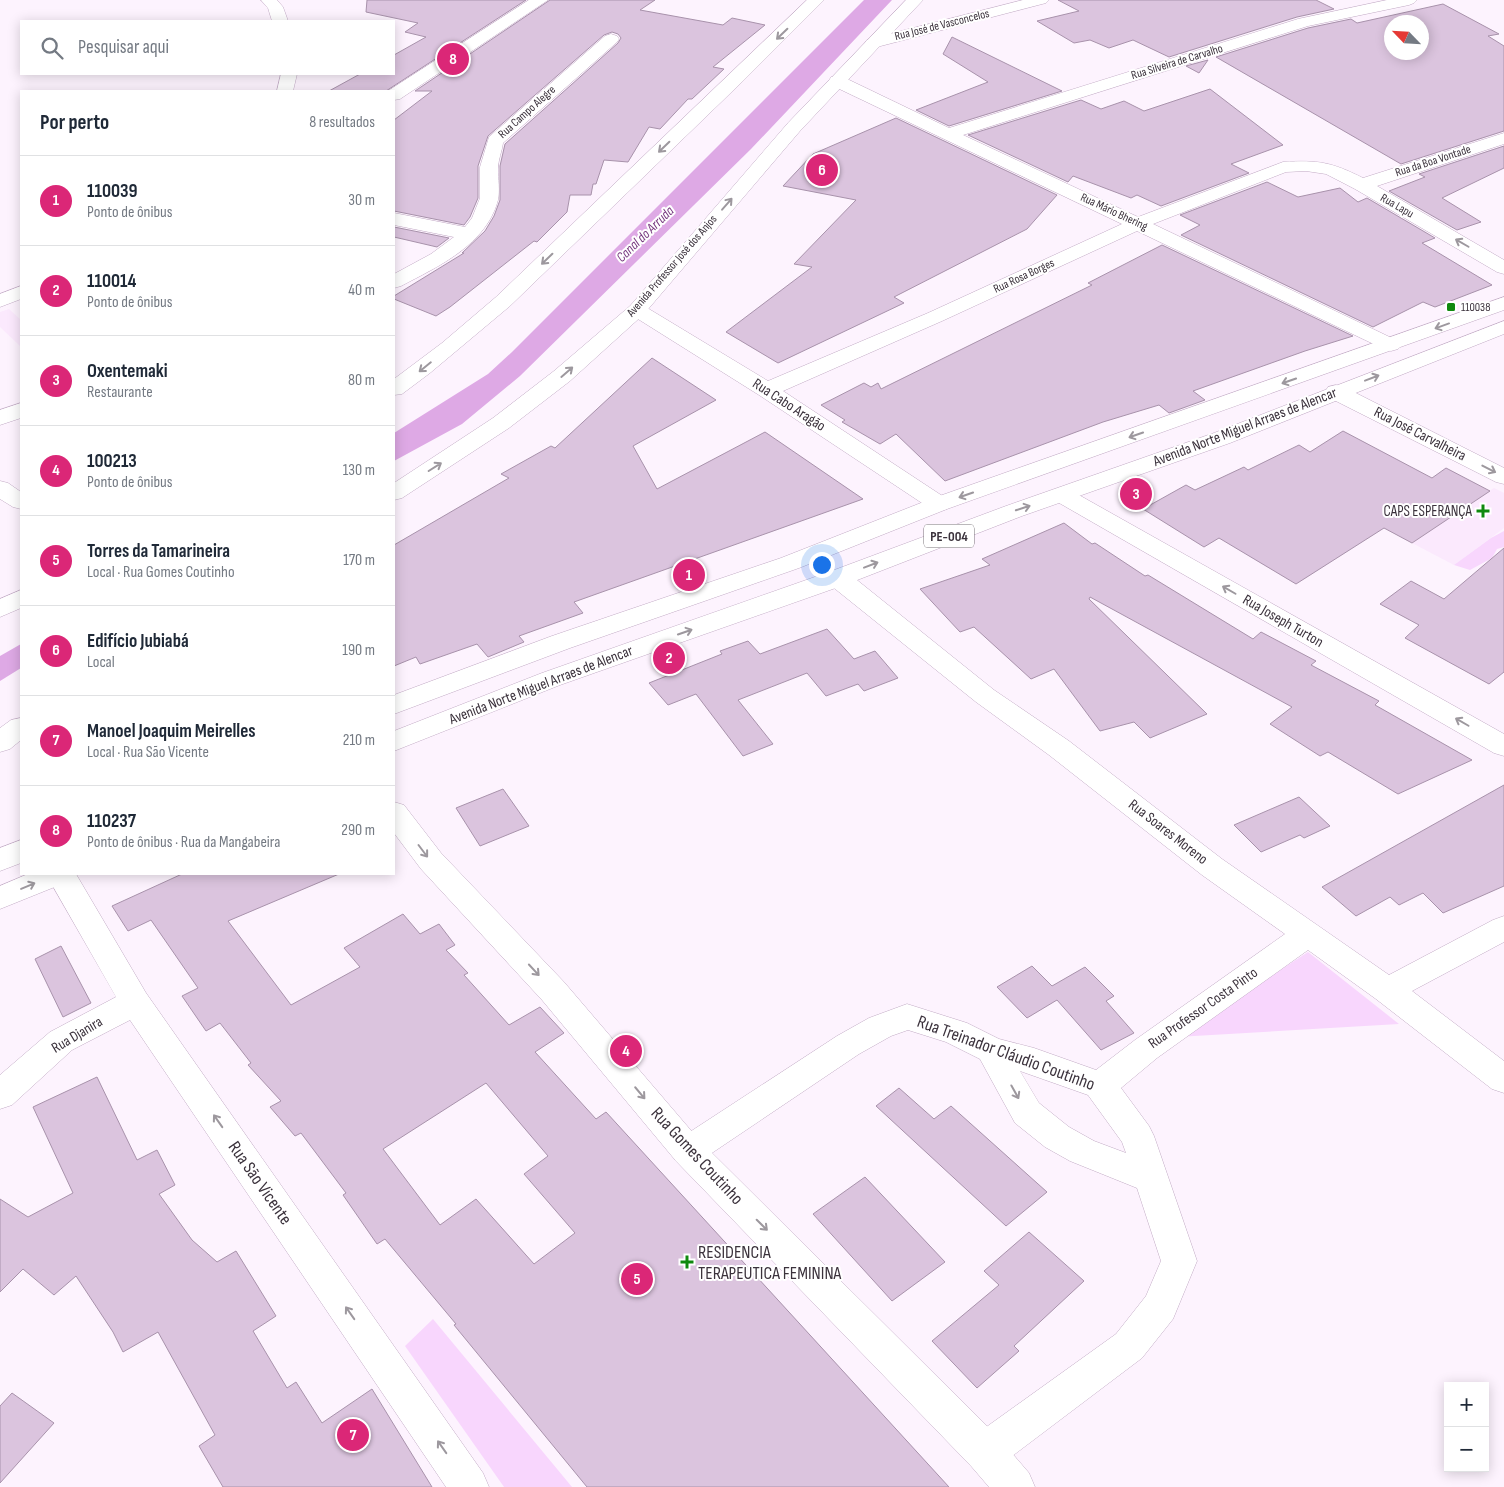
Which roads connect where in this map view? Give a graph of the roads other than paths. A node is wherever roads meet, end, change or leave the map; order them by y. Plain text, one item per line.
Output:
1 (269, 0) edge
2 (540, 0) edge
3 (816, 0) edge
4 (914, 0) edge
5 (1041, 0) edge
6 (1409, 0) edge
7 (280, 20) edge
8 (611, 38) dead end
9 (873, 43) junction
10 (289, 75) edge
11 (837, 81) junction
12 (285, 90) edge
13 (395, 94) edge
14 (947, 134) junction
15 (1504, 138) edge
16 (1283, 167) joint
17 (1362, 185) junction
18 (395, 219) edge
19 (1137, 224) junction
20 (470, 234) junction
21 (1504, 268) edge
22 (395, 281) edge
23 (20, 292) edge
24 (0, 301) edge
25 (1504, 303) edge
26 (637, 310) junction
27 (1504, 327) edge
28 (1391, 345) junction
29 (395, 388) edge
30 (767, 390) junction
31 (1336, 392) junction
32 (20, 410) edge
33 (0, 418) edge
34 (1504, 477) edge
35 (0, 488) edge
36 (395, 492) edge
37 (1062, 495) junction
38 (20, 501) edge
39 (939, 504) junction
40 (838, 578) junction
41 (20, 599) edge
42 (0, 609) edge
43 (395, 706) edge
44 (20, 728) edge
45 (0, 742) edge
46 (395, 742) edge
47 (1504, 746) edge
48 (395, 813) edge
49 (20, 852) edge
50 (0, 860) edge
51 (55, 875) edge
52 (63, 875) edge
53 (0, 898) edge
54 (1504, 928) edge
55 (1308, 934) junction
56 (1387, 990) junction
57 (135, 1002) junction
58 (991, 1050) junction
59 (1504, 1079) edge
60 (1100, 1085) junction
61 (0, 1095) edge
62 (688, 1151) junction
63 (1152, 1178) junction
64 (985, 1452) junction
65 (469, 1487) edge
66 (1015, 1487) edge

1 - 7 street
2 - 13 street
3 -> 29 street
4 - 9 street, Avenida Professor José dos Anjos
5 - 9 street, Rua José de Vasconcelos
6 - 14 street, Rua Silveira de Carvalho
8 - 20 street, Rua Campo Alegre
9 - 11 street, Avenida Professor José dos Anjos
10 - 12 street
11 - 14 street, Rua Mário Bhering
26 -> 11 street, Avenida Professor José dos Anjos
14 - 19 street, Rua Mário Bhering
15 - 17 street, Rua da Boa Vontade
16 - 17 street, Rua Lapu
16 - 19 street, Rua Rosa Borges
21 -> 17 street, Rua Lapu
18 - 20 street
19 - 28 street, Rua Mário Bhering
19 - 30 street, Rua Rosa Borges
20 - 22 street, Rua Campo Alegre
23 - 24 street
25 -> 28 street, Avenida Norte Miguel Arraes de Alencar / PE-004
26 - 30 street, Rua Cabo Aragão
36 -> 26 street, Avenida Professor José dos Anjos
31 -> 27 street, Avenida Norte Miguel Arraes de Alencar / PE-004
28 -> 39 street, Avenida Norte Miguel Arraes de Alencar / PE-004
30 - 39 street, Rua Cabo Aragão
31 -> 34 street, Rua José Carvalheira
31 - 37 street, Avenida Norte Miguel Arraes de Alencar / PE-004
32 - 33 street
35 - 38 street
40 -> 37 street, Avenida Norte Miguel Arraes de Alencar / PE-004
47 -> 37 street, Rua Joseph Turton
39 - 43 street, Avenida Norte Miguel Arraes de Alencar / PE-004
46 -> 40 street, Avenida Norte Miguel Arraes de Alencar / PE-004
40 - 55 street, Rua Soares Moreno
41 - 42 street
44 - 45 street
48 -> 62 street, Rua Gomes Coutinho
49 - 50 street
53 -> 51 street
52 - 57 street, Rua São Vicente
54 - 56 street
55 - 56 street, Rua Soares Moreno
55 - 60 street, Rua Professor Costa Pinto
56 - 59 street, Rua Soares Moreno
57 - 61 street, Rua Djanira
65 -> 57 street, Rua São Vicente
58 - 60 street, Rua Treinador Cláudio Coutinho
58 - 62 street, Rua Treinador Cláudio Coutinho
58 -> 63 street
60 - 63 street, Rua Treinador Cláudio Coutinho
62 -> 64 street, Rua Gomes Coutinho
63 - 64 street, Rua Treinador Cláudio Coutinho
64 - 66 street, Rua Gomes Coutinho

